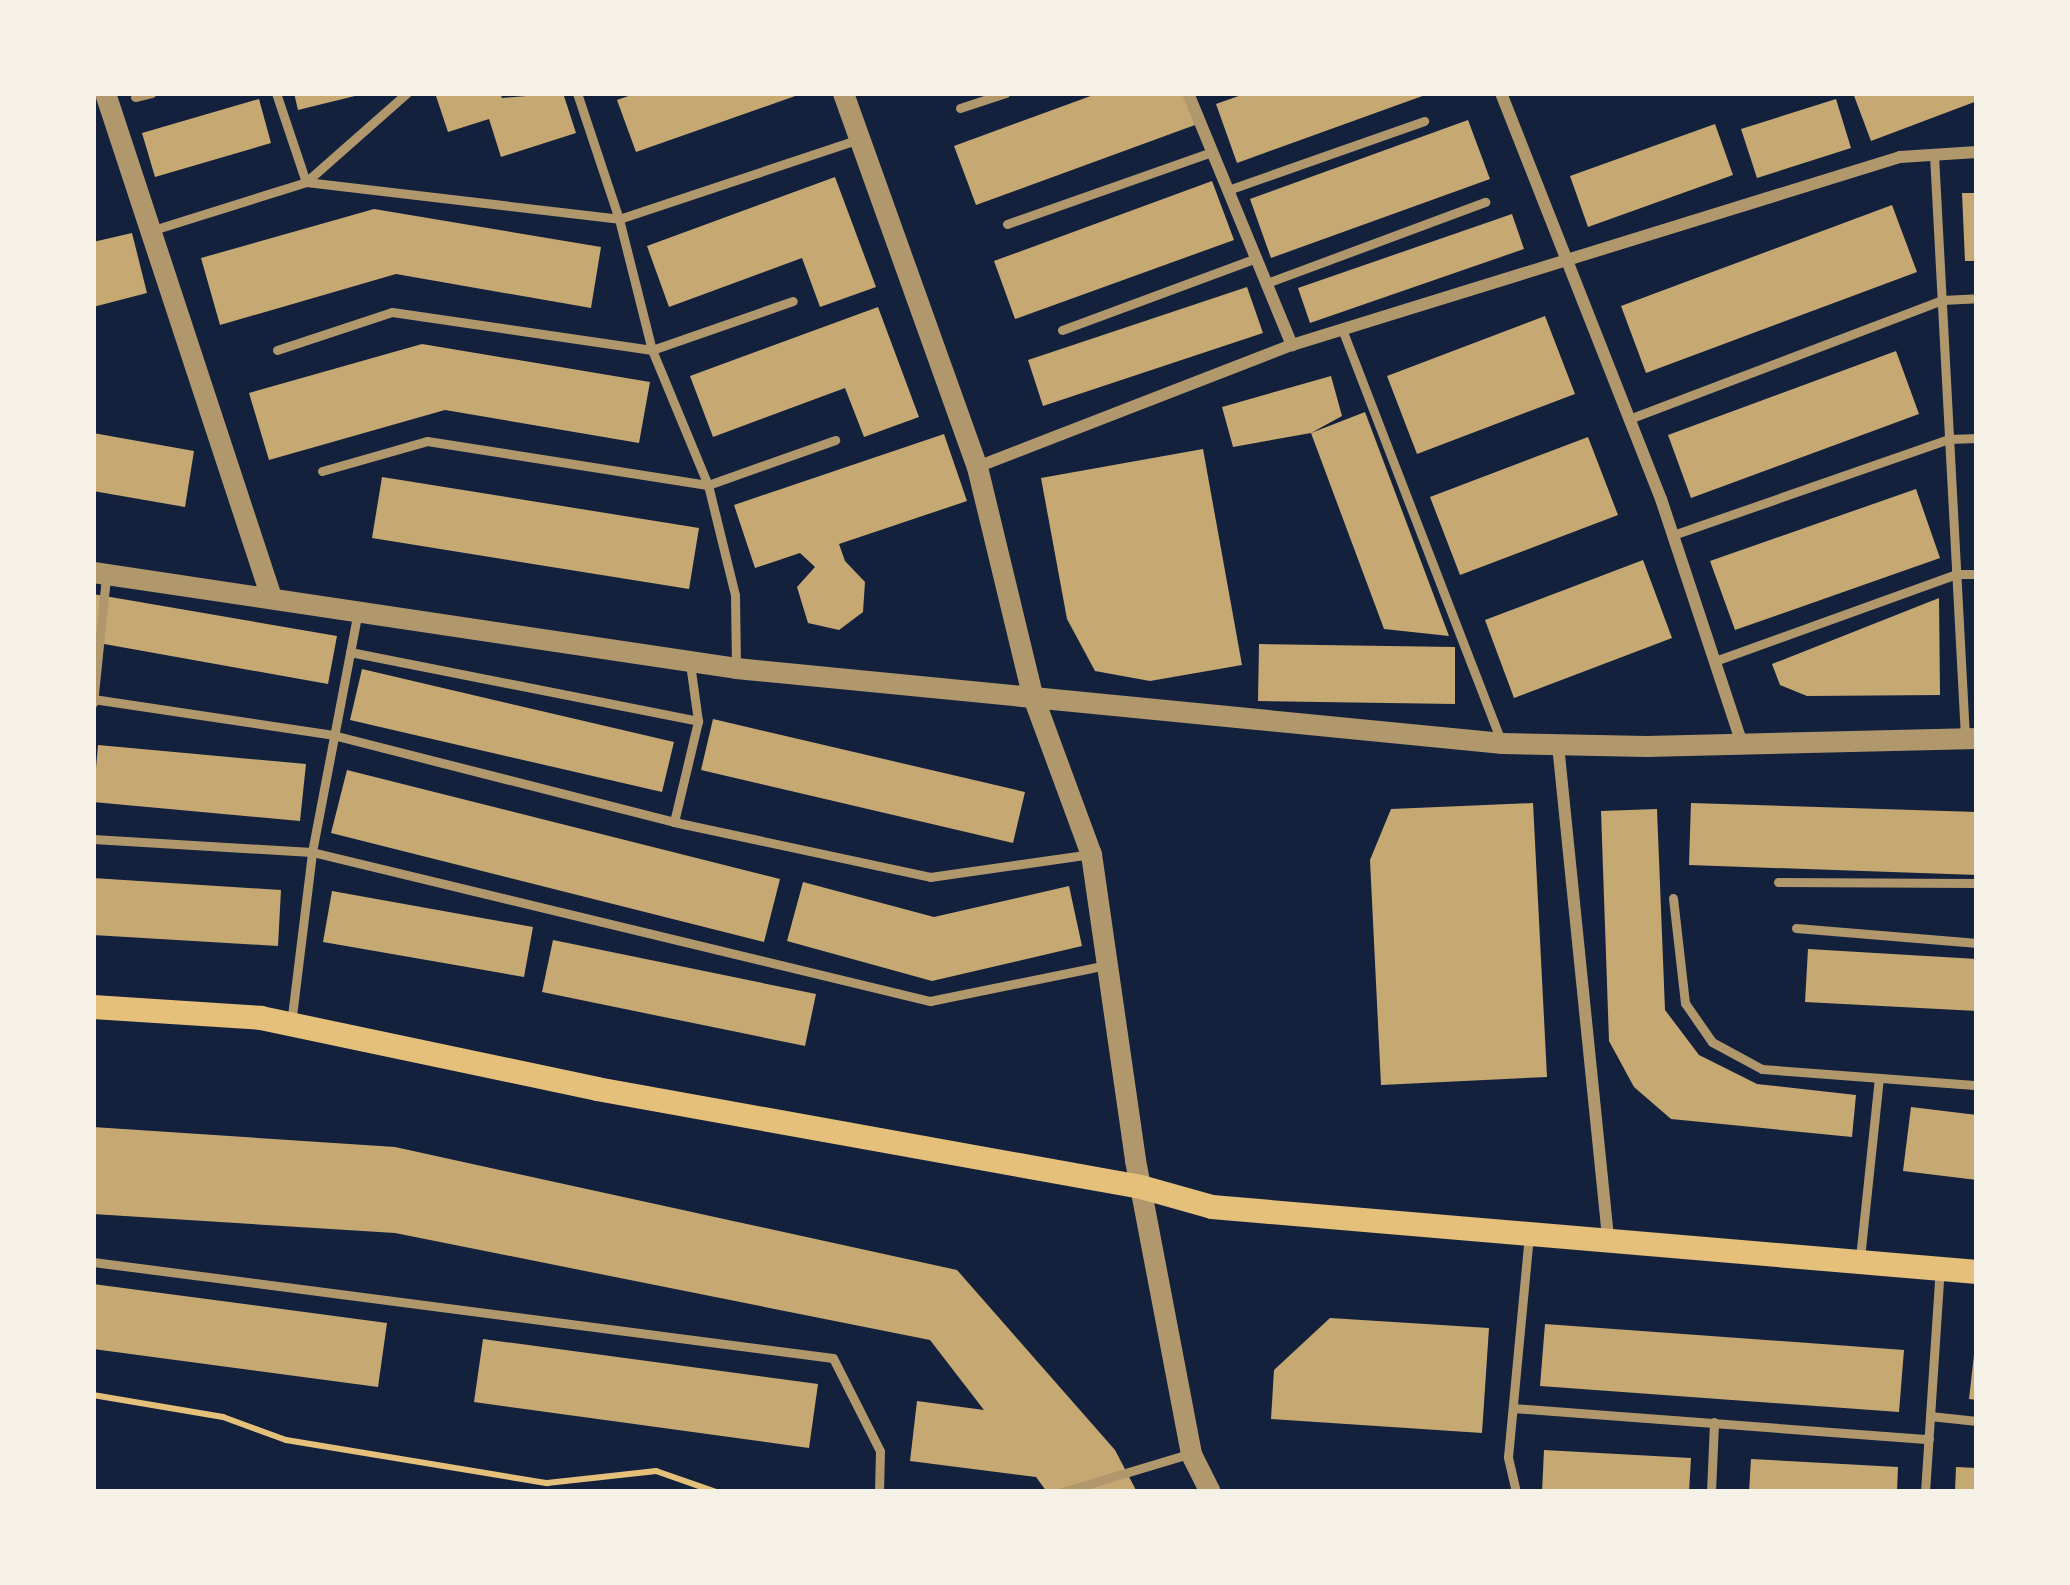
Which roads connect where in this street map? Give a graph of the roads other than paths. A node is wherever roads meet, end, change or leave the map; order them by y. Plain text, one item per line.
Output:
1 (105, 93) edge
2 (152, 93) edge
3 (276, 93) edge
4 (406, 93) edge
5 (577, 93) edge
6 (843, 93) edge
7 (1006, 93) edge
8 (1188, 93) edge
9 (1501, 93) edge
10 (135, 97) dead end
11 (960, 108) dead end
12 (1424, 121) dead end
13 (860, 139) junction
14 (1213, 152) junction
15 (1977, 152) edge
16 (1934, 155) junction
17 (307, 182) junction
18 (1228, 190) junction
19 (1485, 202) dead end
20 (619, 219) junction
21 (1007, 224) dead end
22 (150, 231) junction
23 (1257, 258) junction
24 (1566, 258) junction
25 (1267, 283) junction
26 (1977, 298) edge
27 (1942, 300) junction
28 (793, 302) dead end
29 (1342, 329) junction
30 (1062, 330) dead end
31 (1292, 345) junction
32 (278, 350) dead end
33 (652, 350) junction
34 (1629, 419) junction
35 (1977, 438) edge
36 (835, 440) dead end
37 (1949, 440) junction
38 (977, 467) junction
39 (322, 471) dead end
40 (708, 485) junction
41 (1672, 536) junction
42 (100, 573) edge
43 (1956, 574) junction
44 (1977, 574) edge
45 (271, 598) junction
46 (357, 615) junction
47 (350, 652) junction
48 (96, 654) edge
49 (1714, 661) junction
50 (690, 662) junction
51 (736, 668) junction
52 (1032, 694) junction
53 (93, 701) edge
54 (698, 721) junction
55 (333, 735) junction
56 (1971, 738) edge
57 (1502, 743) junction
58 (1742, 744) junction
59 (1558, 745) junction
60 (674, 822) junction
61 (93, 839) edge
62 (312, 853) junction
63 (1090, 854) junction
64 (1778, 882) dead end
65 (1977, 883) edge
66 (1673, 898) dead end
67 (1796, 928) dead end
68 (1977, 943) edge
69 (1107, 965) junction
70 (93, 1007) edge
71 (291, 1028) junction
72 (1879, 1078) junction
73 (1977, 1085) edge
74 (1141, 1187) junction
75 (1529, 1234) junction
76 (1608, 1241) junction
77 (93, 1262) edge
78 (1859, 1262) junction
79 (1940, 1269) junction
80 (1977, 1272) edge
81 (1513, 1408) junction
82 (1930, 1416) junction
83 (1977, 1421) edge
84 (1714, 1422) junction
85 (1929, 1439) junction
86 (1192, 1454) junction
87 (879, 1492) edge
88 (1062, 1492) edge
89 (1210, 1492) edge
90 (1516, 1492) edge
91 (1711, 1492) edge
92 (1925, 1492) edge

1 - 22 street
2 - 10 lane
3 - 17 lane
4 - 17 lane
5 - 20 lane
6 - 13 street
7 - 11 lane
8 - 14 street
9 - 24 street
12 - 18 lane
13 - 20 lane
13 - 38 street
14 - 18 street
14 - 21 lane
15 - 16 street
16 - 24 street
16 - 27 lane
17 - 20 lane
17 - 22 lane
18 - 23 street
19 - 25 lane
20 - 33 lane
22 - 45 street
23 - 25 street
23 - 30 lane
24 - 29 street
24 - 34 street
25 - 31 street
26 - 27 lane
27 - 34 lane
27 - 37 lane
28 - 33 lane
29 - 31 street
29 - 57 lane
31 - 38 street
32 - 33 lane
33 - 40 lane
34 - 41 street
35 - 37 lane
36 - 40 lane
37 - 41 lane
37 - 43 lane
38 - 52 street
39 - 40 lane
40 - 51 lane
41 - 49 street
42 - 45 street
42 - 48 lane
43 - 44 lane
43 - 49 lane
43 - 56 lane
45 - 46 street
46 - 47 lane
46 - 50 street
47 - 54 lane
47 - 55 lane
48 - 53 lane
49 - 58 street
50 - 51 street
50 - 54 lane
51 - 52 street
52 - 57 street
52 - 63 street
53 - 55 lane
54 - 60 lane
55 - 60 lane
55 - 62 lane
56 - 58 street
57 - 59 street
58 - 59 street
59 - 76 street
60 - 63 lane
61 - 62 lane
62 - 69 lane
62 - 71 lane
63 - 69 street
64 - 65 lane
66 - 72 lane
67 - 68 lane
69 - 74 street
70 - 71 main road
71 - 74 main road
72 - 73 lane
72 - 78 lane
74 - 75 main road
74 - 86 street
75 - 76 main road
75 - 81 lane
76 - 78 main road
77 - 87 lane
78 - 79 main road
79 - 80 main road
79 - 82 lane
81 - 84 lane
81 - 90 lane
82 - 83 lane
82 - 85 lane
84 - 85 lane
84 - 91 lane
85 - 92 lane
86 - 88 lane
86 - 89 street

